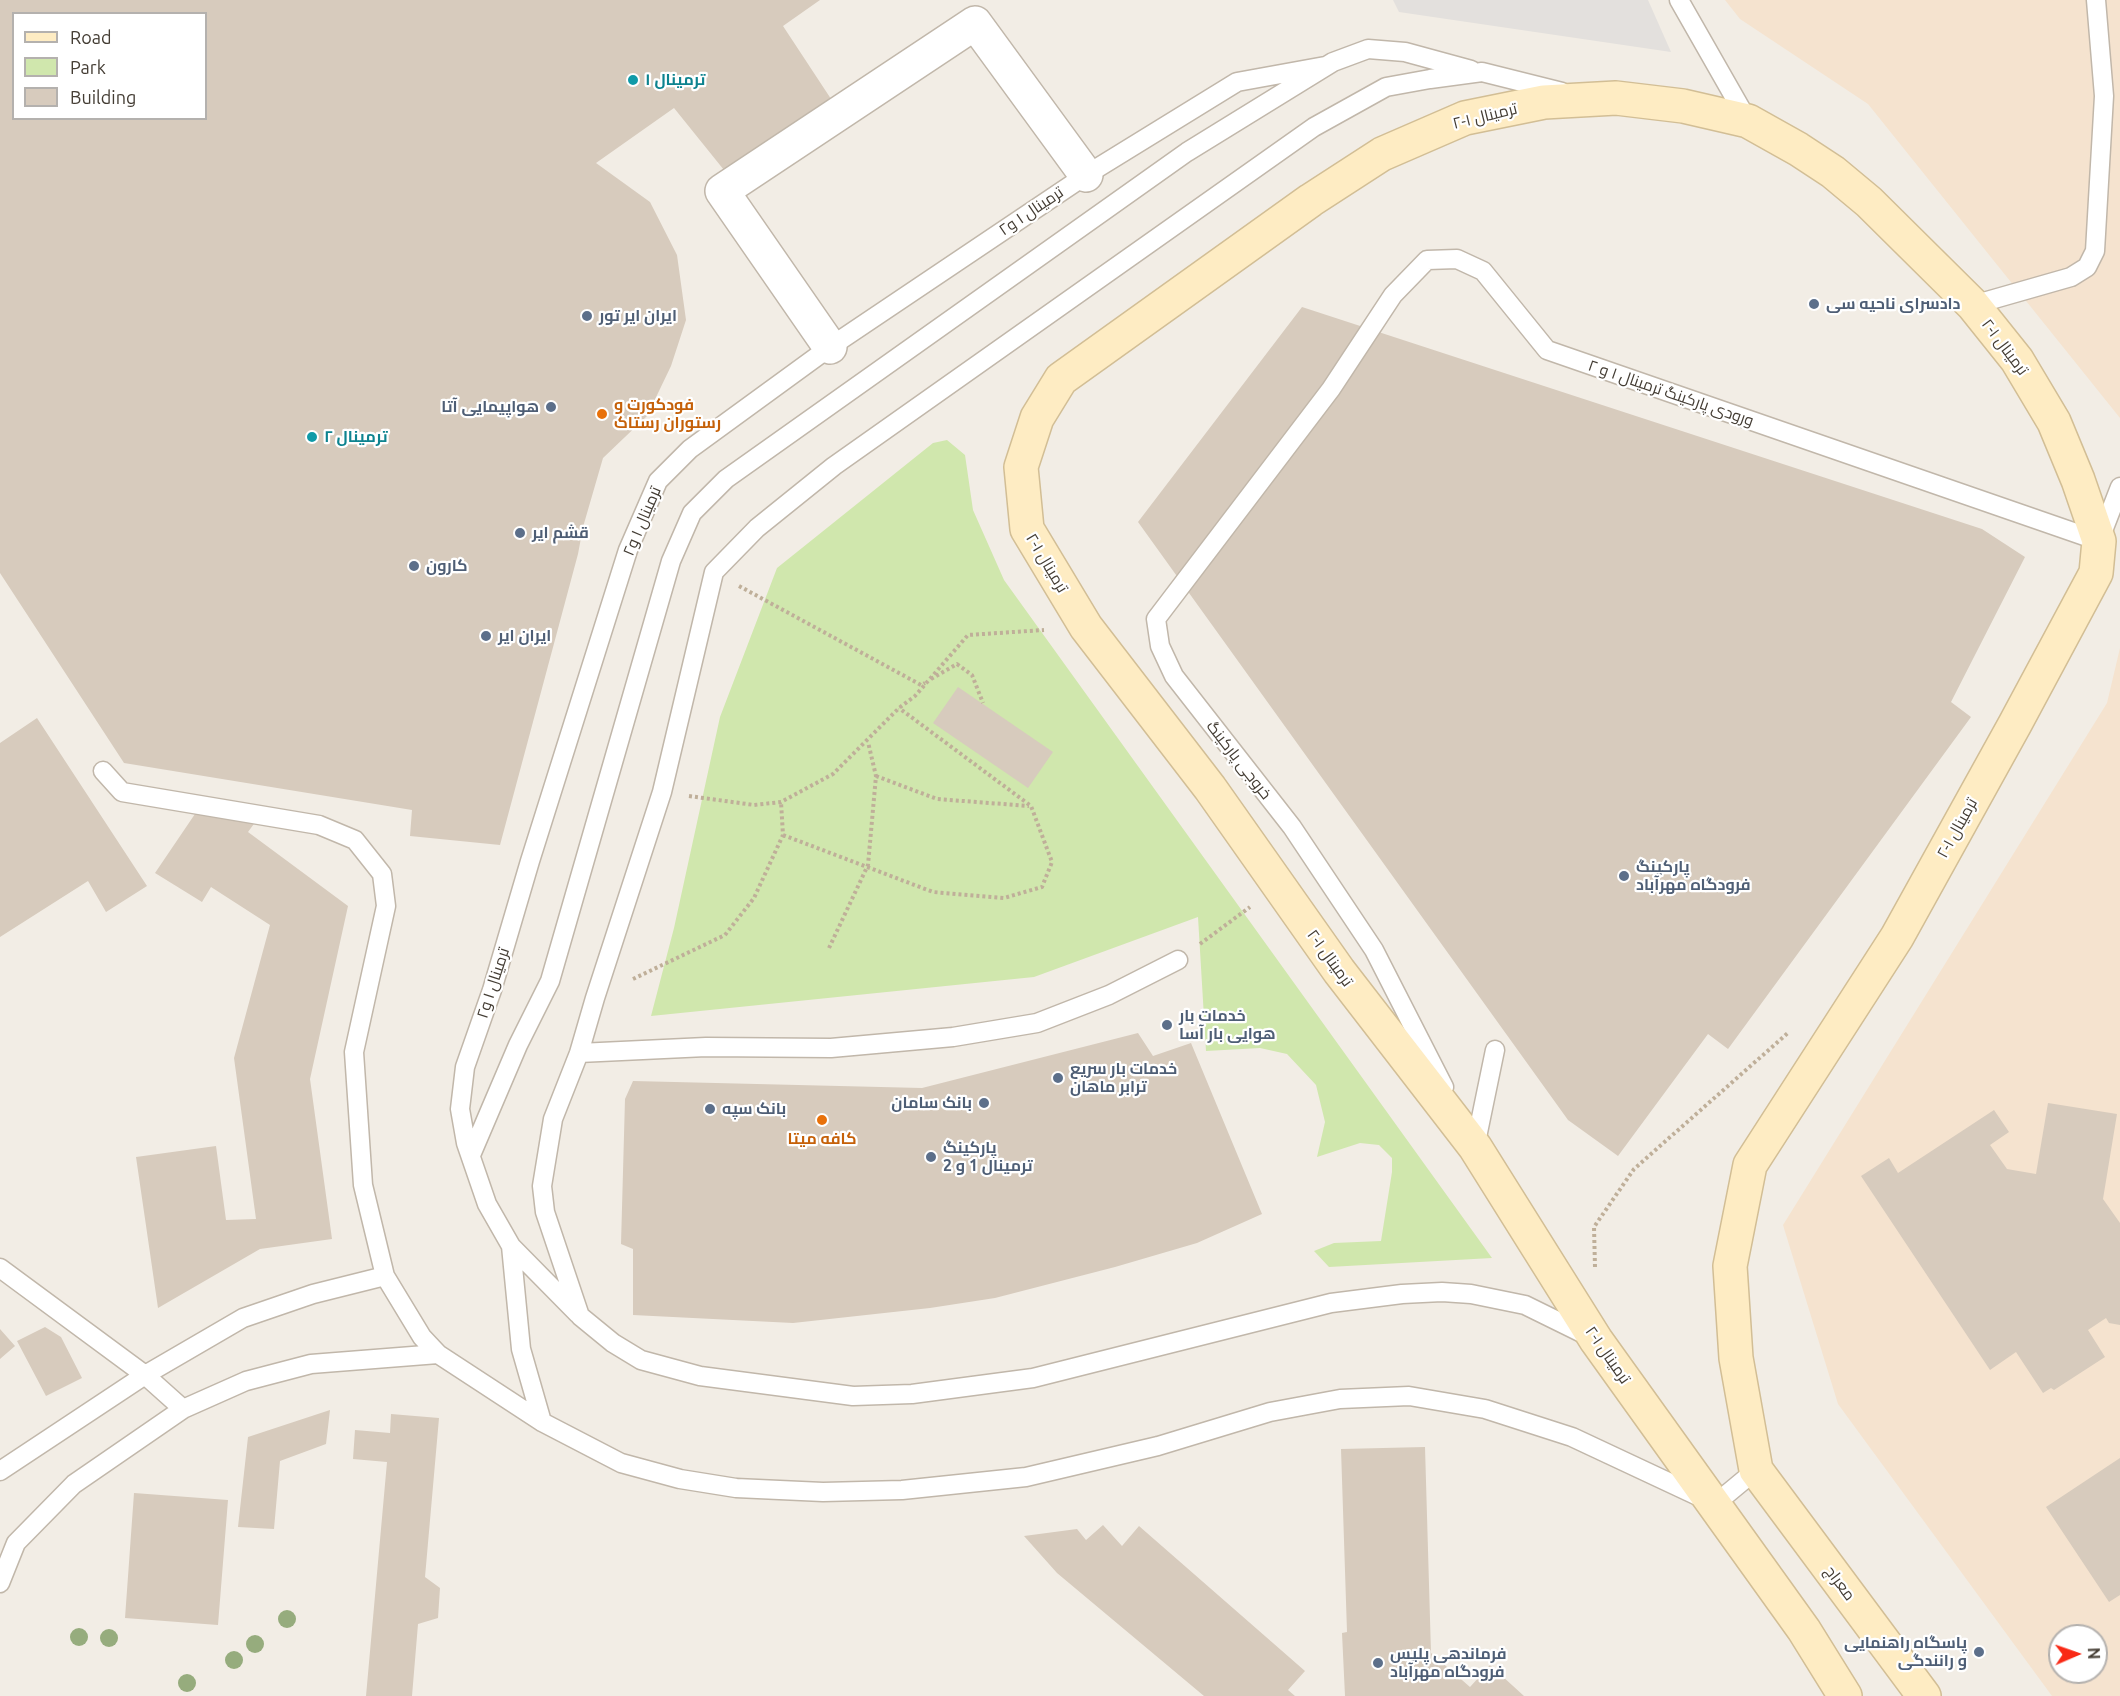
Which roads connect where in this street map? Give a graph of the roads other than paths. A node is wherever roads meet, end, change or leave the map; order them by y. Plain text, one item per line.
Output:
1 (1679, 0) edge
2 (2096, 0) edge
3 (1325, 66) junction
4 (1482, 72) junction
5 (1589, 99) junction
6 (1748, 121) junction
7 (1086, 175) junction
8 (1973, 305) junction
9 (830, 347) junction
10 (1330, 389) joint
11 (2120, 487) edge
12 (2099, 541) junction
13 (103, 771) dead end
14 (1178, 960) road end
15 (1495, 1050) dead end
16 (579, 1053) junction
17 (1475, 1147) junction
18 (471, 1155) junction
19 (511, 1246) junction
20 (0, 1268) edge
21 (385, 1276) junction
22 (580, 1316) junction
23 (1596, 1340) junction
24 (438, 1354) junction
25 (145, 1375) junction
26 (183, 1409) junction
27 (542, 1422) junction
28 (1756, 1470) junction
29 (0, 1471) edge
30 (1715, 1504) junction
31 (0, 1583) edge
32 (1896, 1658) junction
33 (1845, 1696) edge
34 (1896, 1696) edge
35 (1924, 1696) edge

1 - 6 lane
2 - 8 lane
3 - 4 lane
3 - 7 lane, ترمینال ۱ و۲
3 - 18 lane
4 - 5 lane
4 - 16 lane
5 - 6 main road, ترمینال ۱-۲
5 - 17 main road, ترمینال ۱-۲
6 - 8 main road, ترمینال ۱-۲
7 - 9 lane, ترمینال ۱ و۲
7 - 9 street
8 - 12 main road, ترمینال ۱-۲
9 - 18 lane, ترمینال ۱ و۲
10 - 12 lane, ورودی پارکینگ ترمینال ۱ و ۲
10 - 17 lane, خروجی پارکینگ
11 - 12 lane
12 - 28 main road, ترمینال ۱-۲
13 - 21 lane
14 - 16 lane
15 - 17 lane
16 - 22 lane
17 - 23 main road, ترمینال ۱-۲
18 - 19 lane, ترمینال ۱ و۲
19 - 22 lane
19 - 27 lane
20 - 25 lane
21 - 24 lane
21 - 25 lane
22 - 23 lane
23 - 30 main road, ترمینال ۱-۲
24 - 26 lane
24 - 27 lane
25 - 26 lane
25 - 29 lane
26 - 31 lane
27 - 30 lane
28 - 30 lane
28 - 32 main road, معراج
30 - 33 main road
32 - 34 main road
32 - 35 main road, معراج

